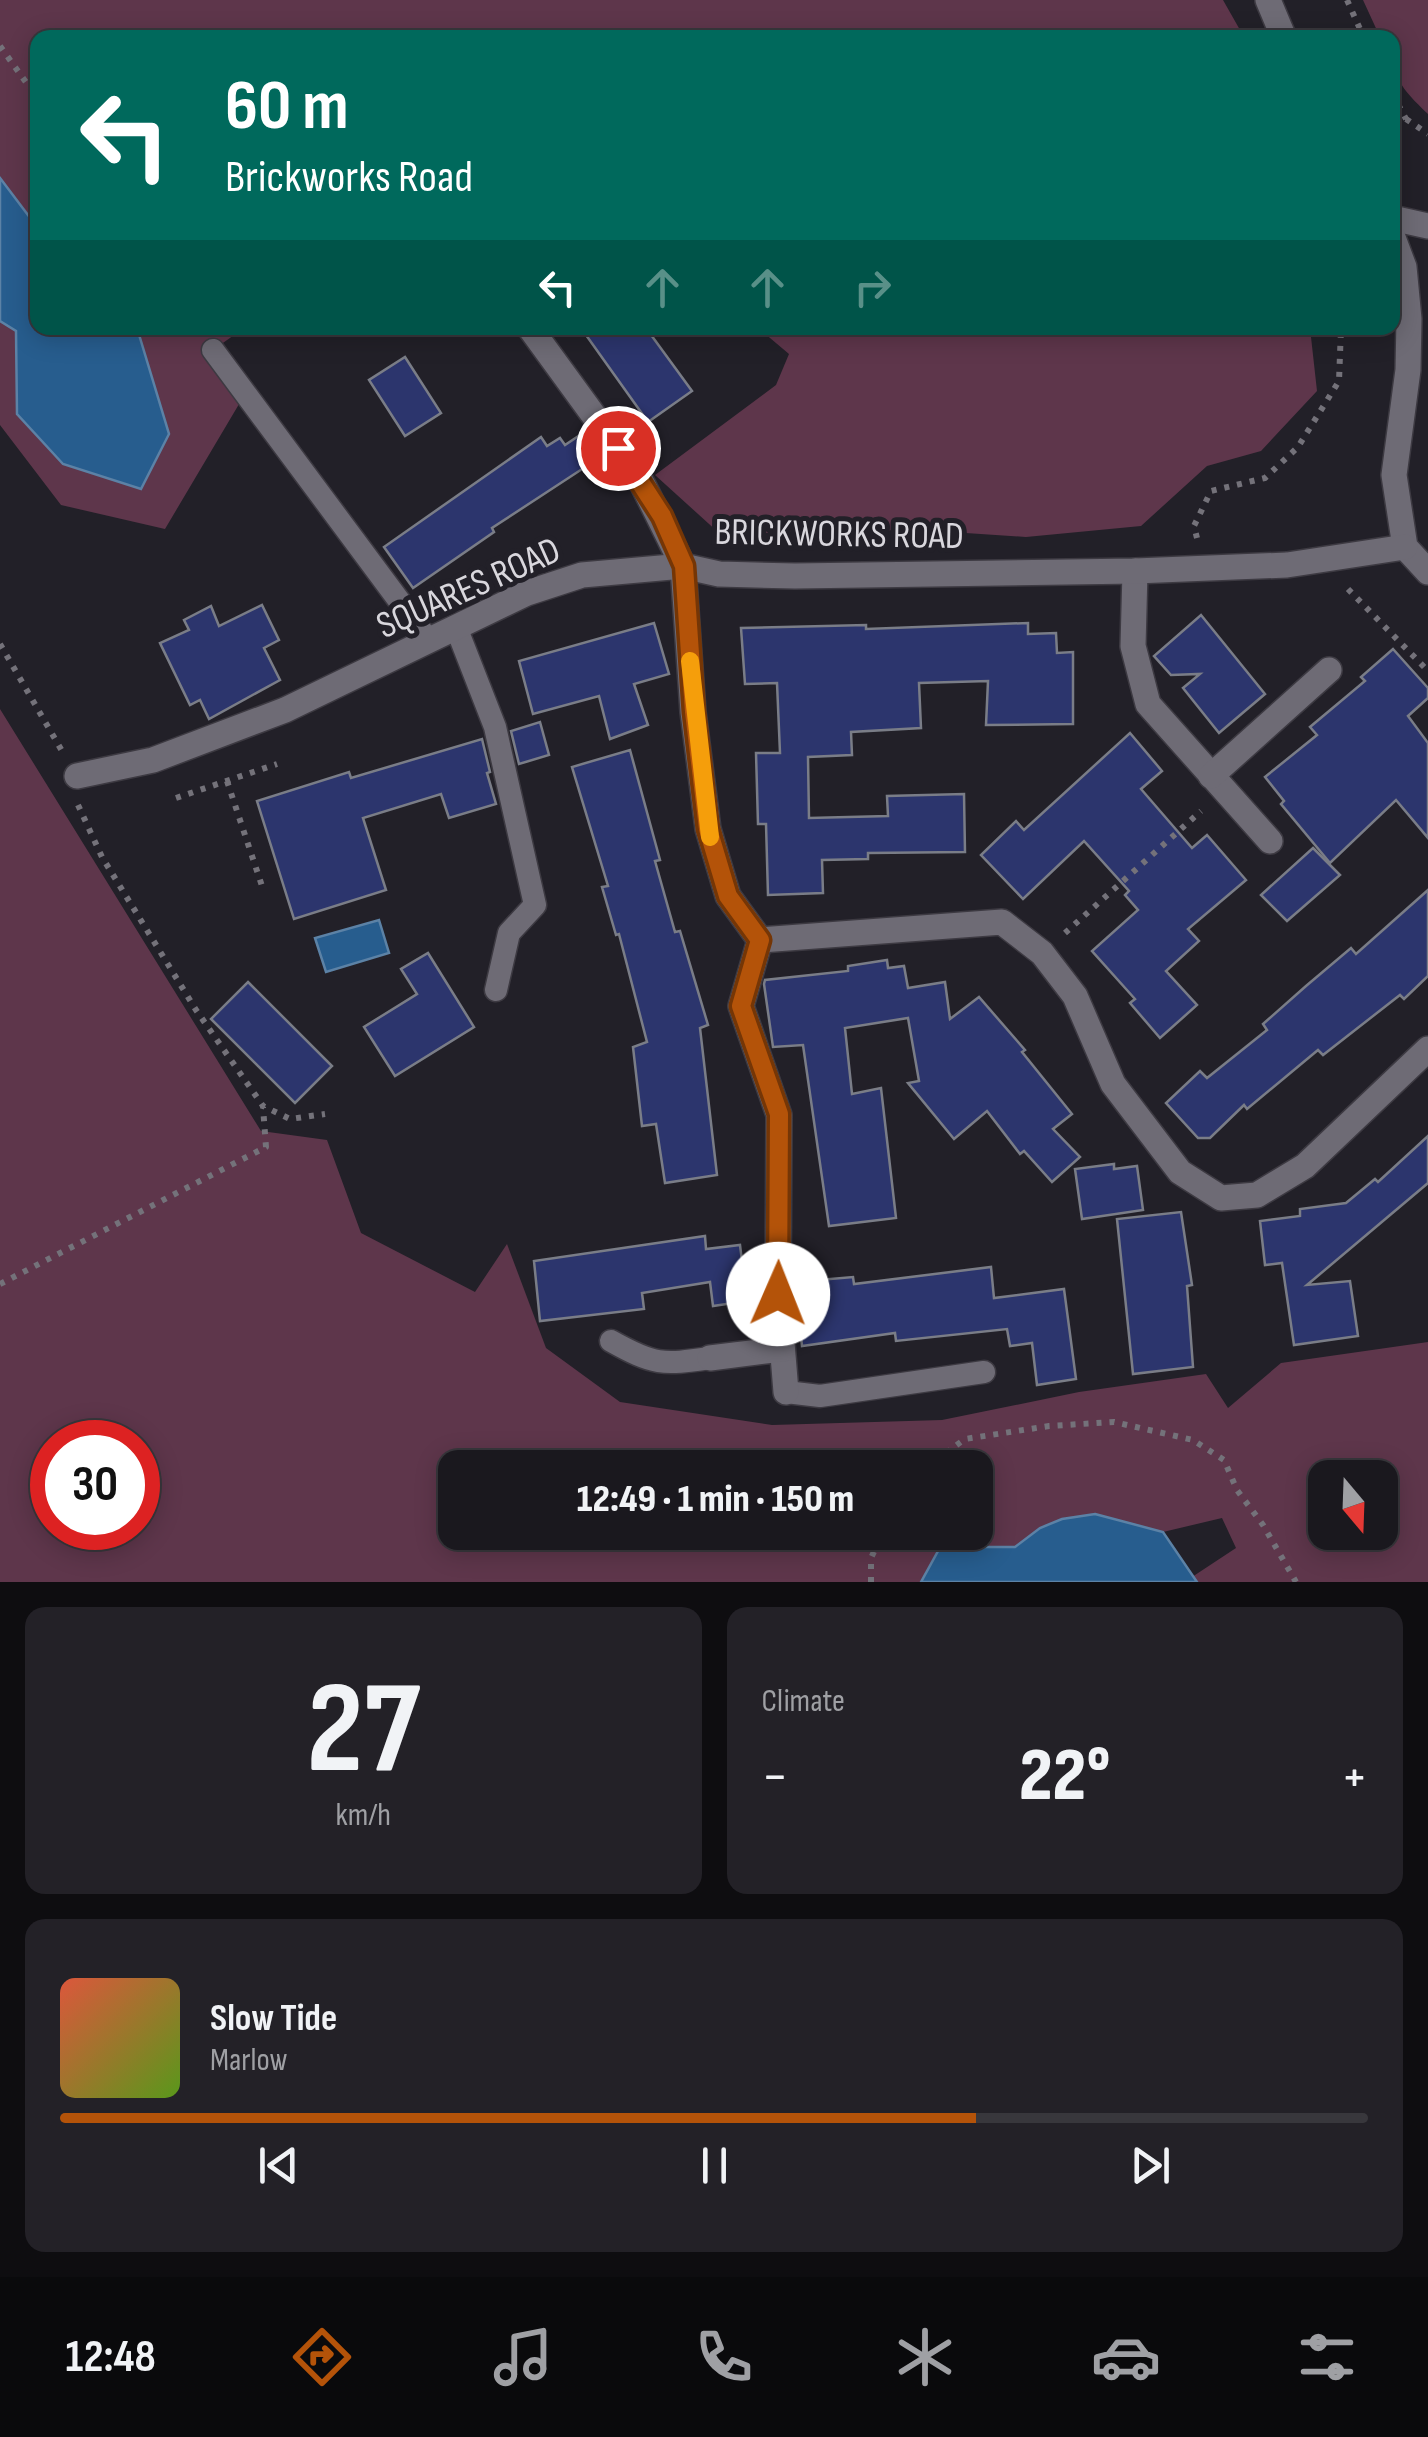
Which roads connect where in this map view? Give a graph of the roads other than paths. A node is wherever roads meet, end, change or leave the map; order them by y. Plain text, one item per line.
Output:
1 (1268, 0) edge
2 (1281, 30) edge
3 (1400, 220) edge
4 (1428, 226) edge
5 (1400, 256) edge
6 (1419, 311) edge
7 (535, 335) edge
8 (212, 350) dead end
9 (1406, 547) junction
10 (684, 566) junction
11 (1135, 572) junction
12 (1428, 572) edge
13 (456, 627) junction
14 (429, 642) junction
15 (1329, 670) dead end
16 (77, 776) road end
17 (1218, 783) junction
18 (1270, 841) dead end
19 (760, 940) junction
20 (496, 990) dead end
21 (1428, 1049) edge
22 (611, 1341) dead end
23 (782, 1349) junction
24 (710, 1358) joint
25 (984, 1372) dead end
26 (786, 1392) joint

1 - 2 street
3 - 4 street
5 - 6 street
6 - 9 street
7 - 10 street
8 - 14 lane
9 - 11 street, BRICKWORKS ROAD
9 - 12 street
10 - 11 street, BRICKWORKS ROAD
10 - 13 street, SQUARES ROAD
10 - 19 street, BRICKWORKS ROAD
11 - 17 street
13 - 14 street, SQUARES ROAD
13 - 20 lane
14 - 16 street, SQUARES ROAD
15 - 17 street
17 - 18 street
19 - 21 street
19 - 23 street
22 - 24 lane
23 - 24 street
23 - 26 street
25 - 26 lane

